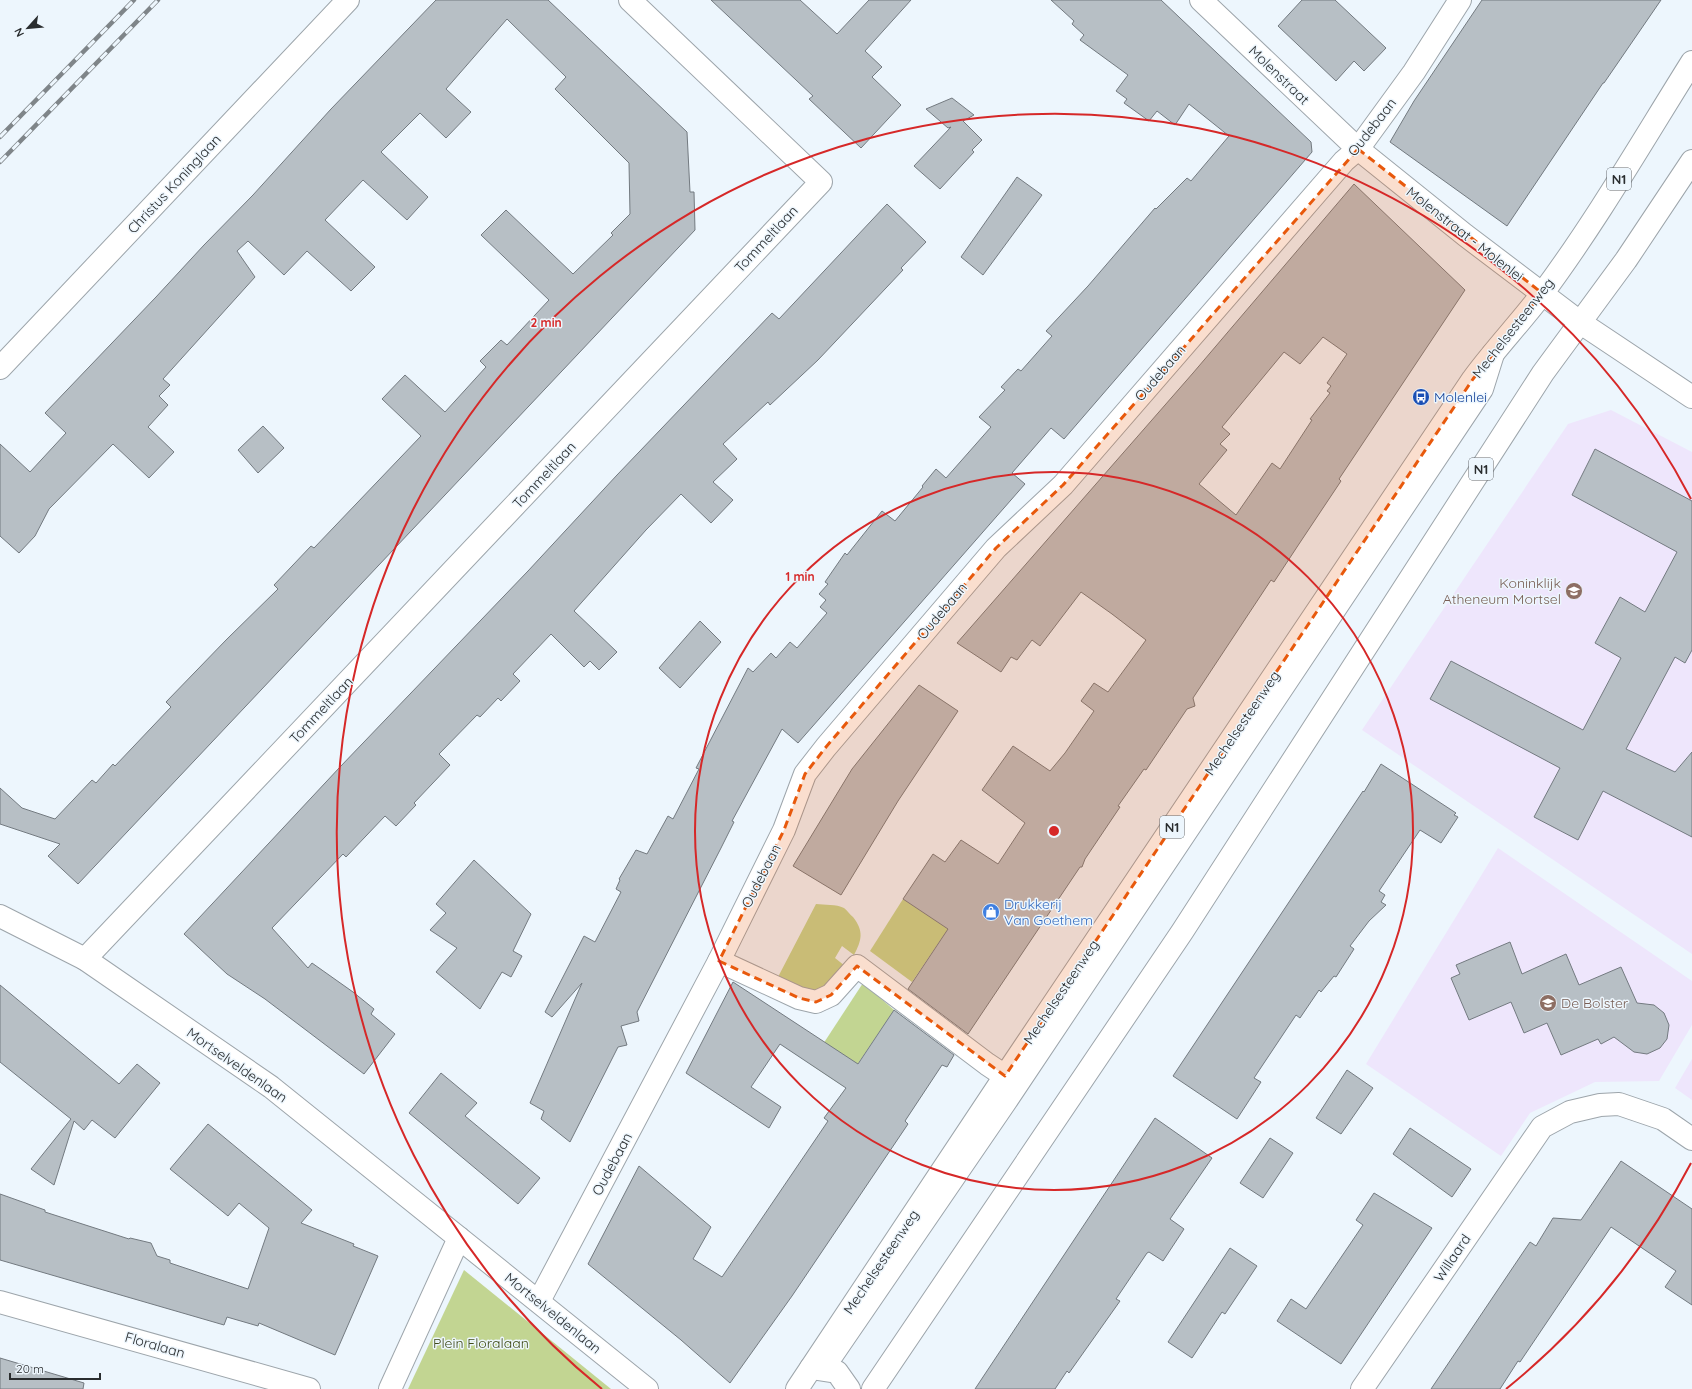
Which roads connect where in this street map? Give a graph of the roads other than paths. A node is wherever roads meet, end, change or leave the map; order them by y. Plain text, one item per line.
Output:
1 (348, 0) edge
2 (630, 0) edge
3 (1201, 0) edge
4 (1460, 0) edge
5 (1692, 62) edge
6 (1358, 150) junction
7 (1692, 162) edge
8 (1542, 293) junction
9 (1581, 323) junction
10 (1495, 350) junction
11 (0, 368) edge
12 (1692, 397) edge
13 (0, 916) edge
14 (85, 959) junction
15 (719, 960) junction
16 (1005, 1076) junction
17 (1692, 1139) edge
18 (459, 1238) junction
19 (539, 1301) junction
20 (0, 1302) edge
21 (814, 1376) edge
22 (309, 1389) edge
23 (390, 1389) edge
24 (647, 1389) edge
25 (797, 1389) edge
26 (849, 1389) edge
27 (873, 1389) edge
28 (1362, 1389) edge

1 - 11 street, Christus Koninglaan
2 - 14 street, Tommeltlaan
3 - 6 street, Molenstraat
4 - 6 street, Oudebaan
5 - 8 street, Mechelsesteenweg / N1
6 - 8 street, Molenstraat - Molenlei
6 - 15 street, Oudebaan
7 - 9 street, N1
8 - 9 street, Molenstraat - Molenlei
8 - 10 street, Mechelsesteenweg / N1
9 - 12 street, Molenstraat - Molenlei
9 - 27 street, N1
10 - 16 street, Mechelsesteenweg / N1
10 - 21 street
13 - 14 street, Mortselveldenlaan
14 - 18 street, Mortselveldenlaan
15 - 16 street
15 - 19 street, Oudebaan
16 - 21 street, Mechelsesteenweg / N1
17 - 28 street, Willaard
18 - 19 street, Mortselveldenlaan
18 - 23 street
19 - 24 street, Mortselveldenlaan
20 - 22 street, Floralaan
21 - 25 street, Mechelsesteenweg / N1
21 - 26 street

